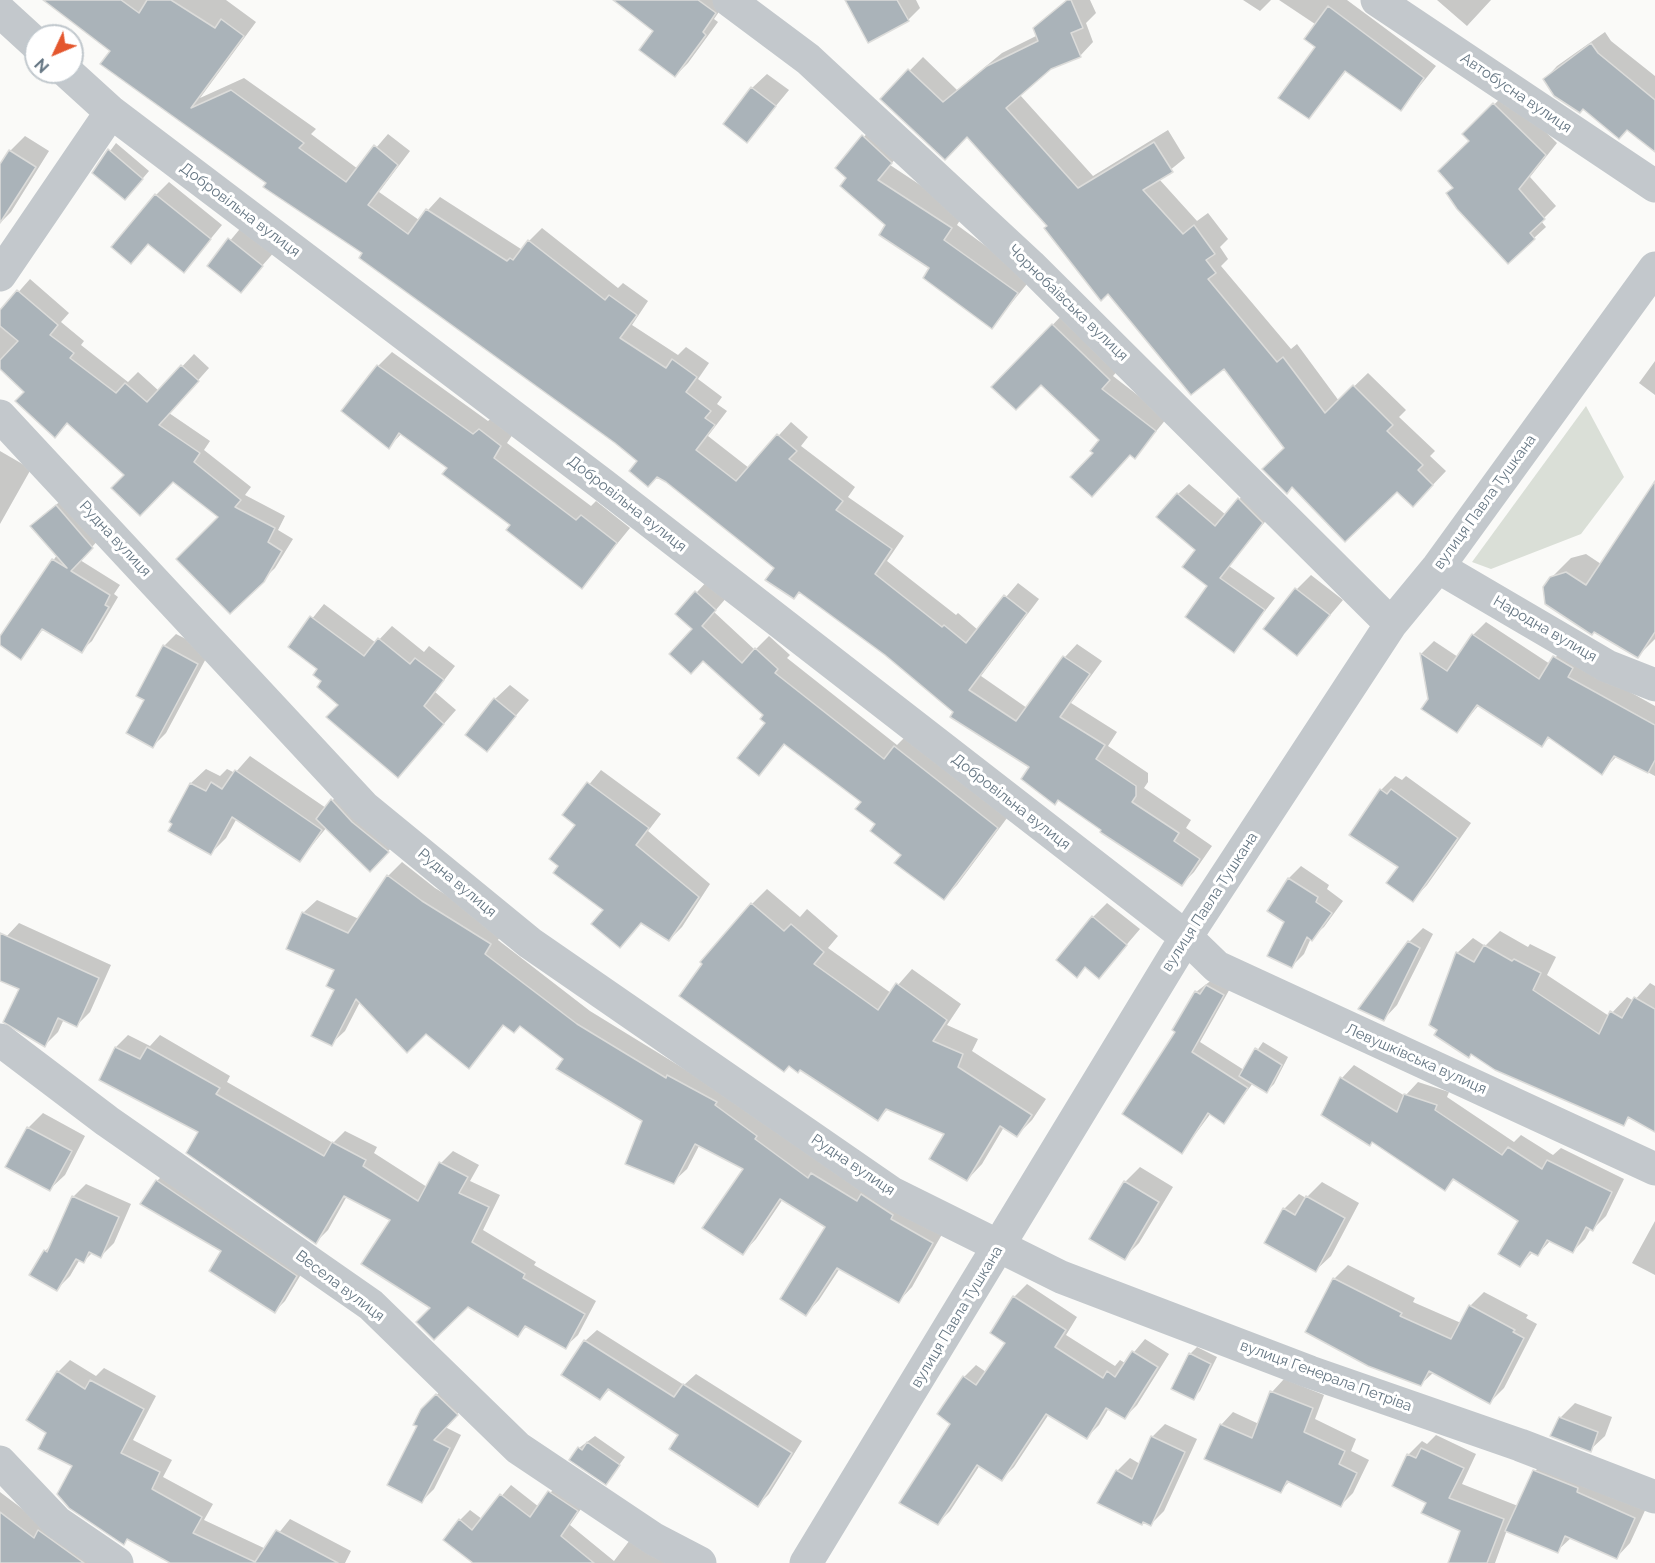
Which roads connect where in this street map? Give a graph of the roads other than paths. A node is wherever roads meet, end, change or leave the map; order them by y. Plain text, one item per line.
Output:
1 (729, 0) edge
2 (1377, 0) edge
3 (0, 11) edge
4 (24, 33) edge
5 (80, 84) edge
6 (111, 112) junction
7 (1655, 186) edge
8 (1655, 268) edge
9 (0, 275) edge
10 (0, 416) edge
11 (1438, 567) junction
12 (1391, 624) junction
13 (1655, 685) edge
14 (1186, 938) junction
15 (0, 1040) edge
16 (1655, 1169) edge
17 (1000, 1246) junction
18 (0, 1462) edge
19 (1655, 1497) edge
20 (117, 1563) edge
21 (700, 1563) edge
22 (806, 1563) edge

1 - 12 street, Чорнобаївська вулиця
2 - 7 street, Автобусна вулиця
3 - 4 street
5 - 6 street, Добровільна вулиця
6 - 9 street
6 - 14 street, Добровільна вулиця
8 - 11 street, вулиця Павла Тушкана
10 - 17 street, Рудна вулиця
11 - 12 street, вулиця Павла Тушкана
11 - 13 street, Народна вулиця
12 - 14 street, вулиця Павла Тушкана
14 - 16 street, Левушківська вулиця
14 - 17 street, вулиця Павла Тушкана
15 - 21 street, Весела вулиця
17 - 19 street, вулиця Генерала Петріва
17 - 22 street, вулиця Павла Тушкана
18 - 20 street

